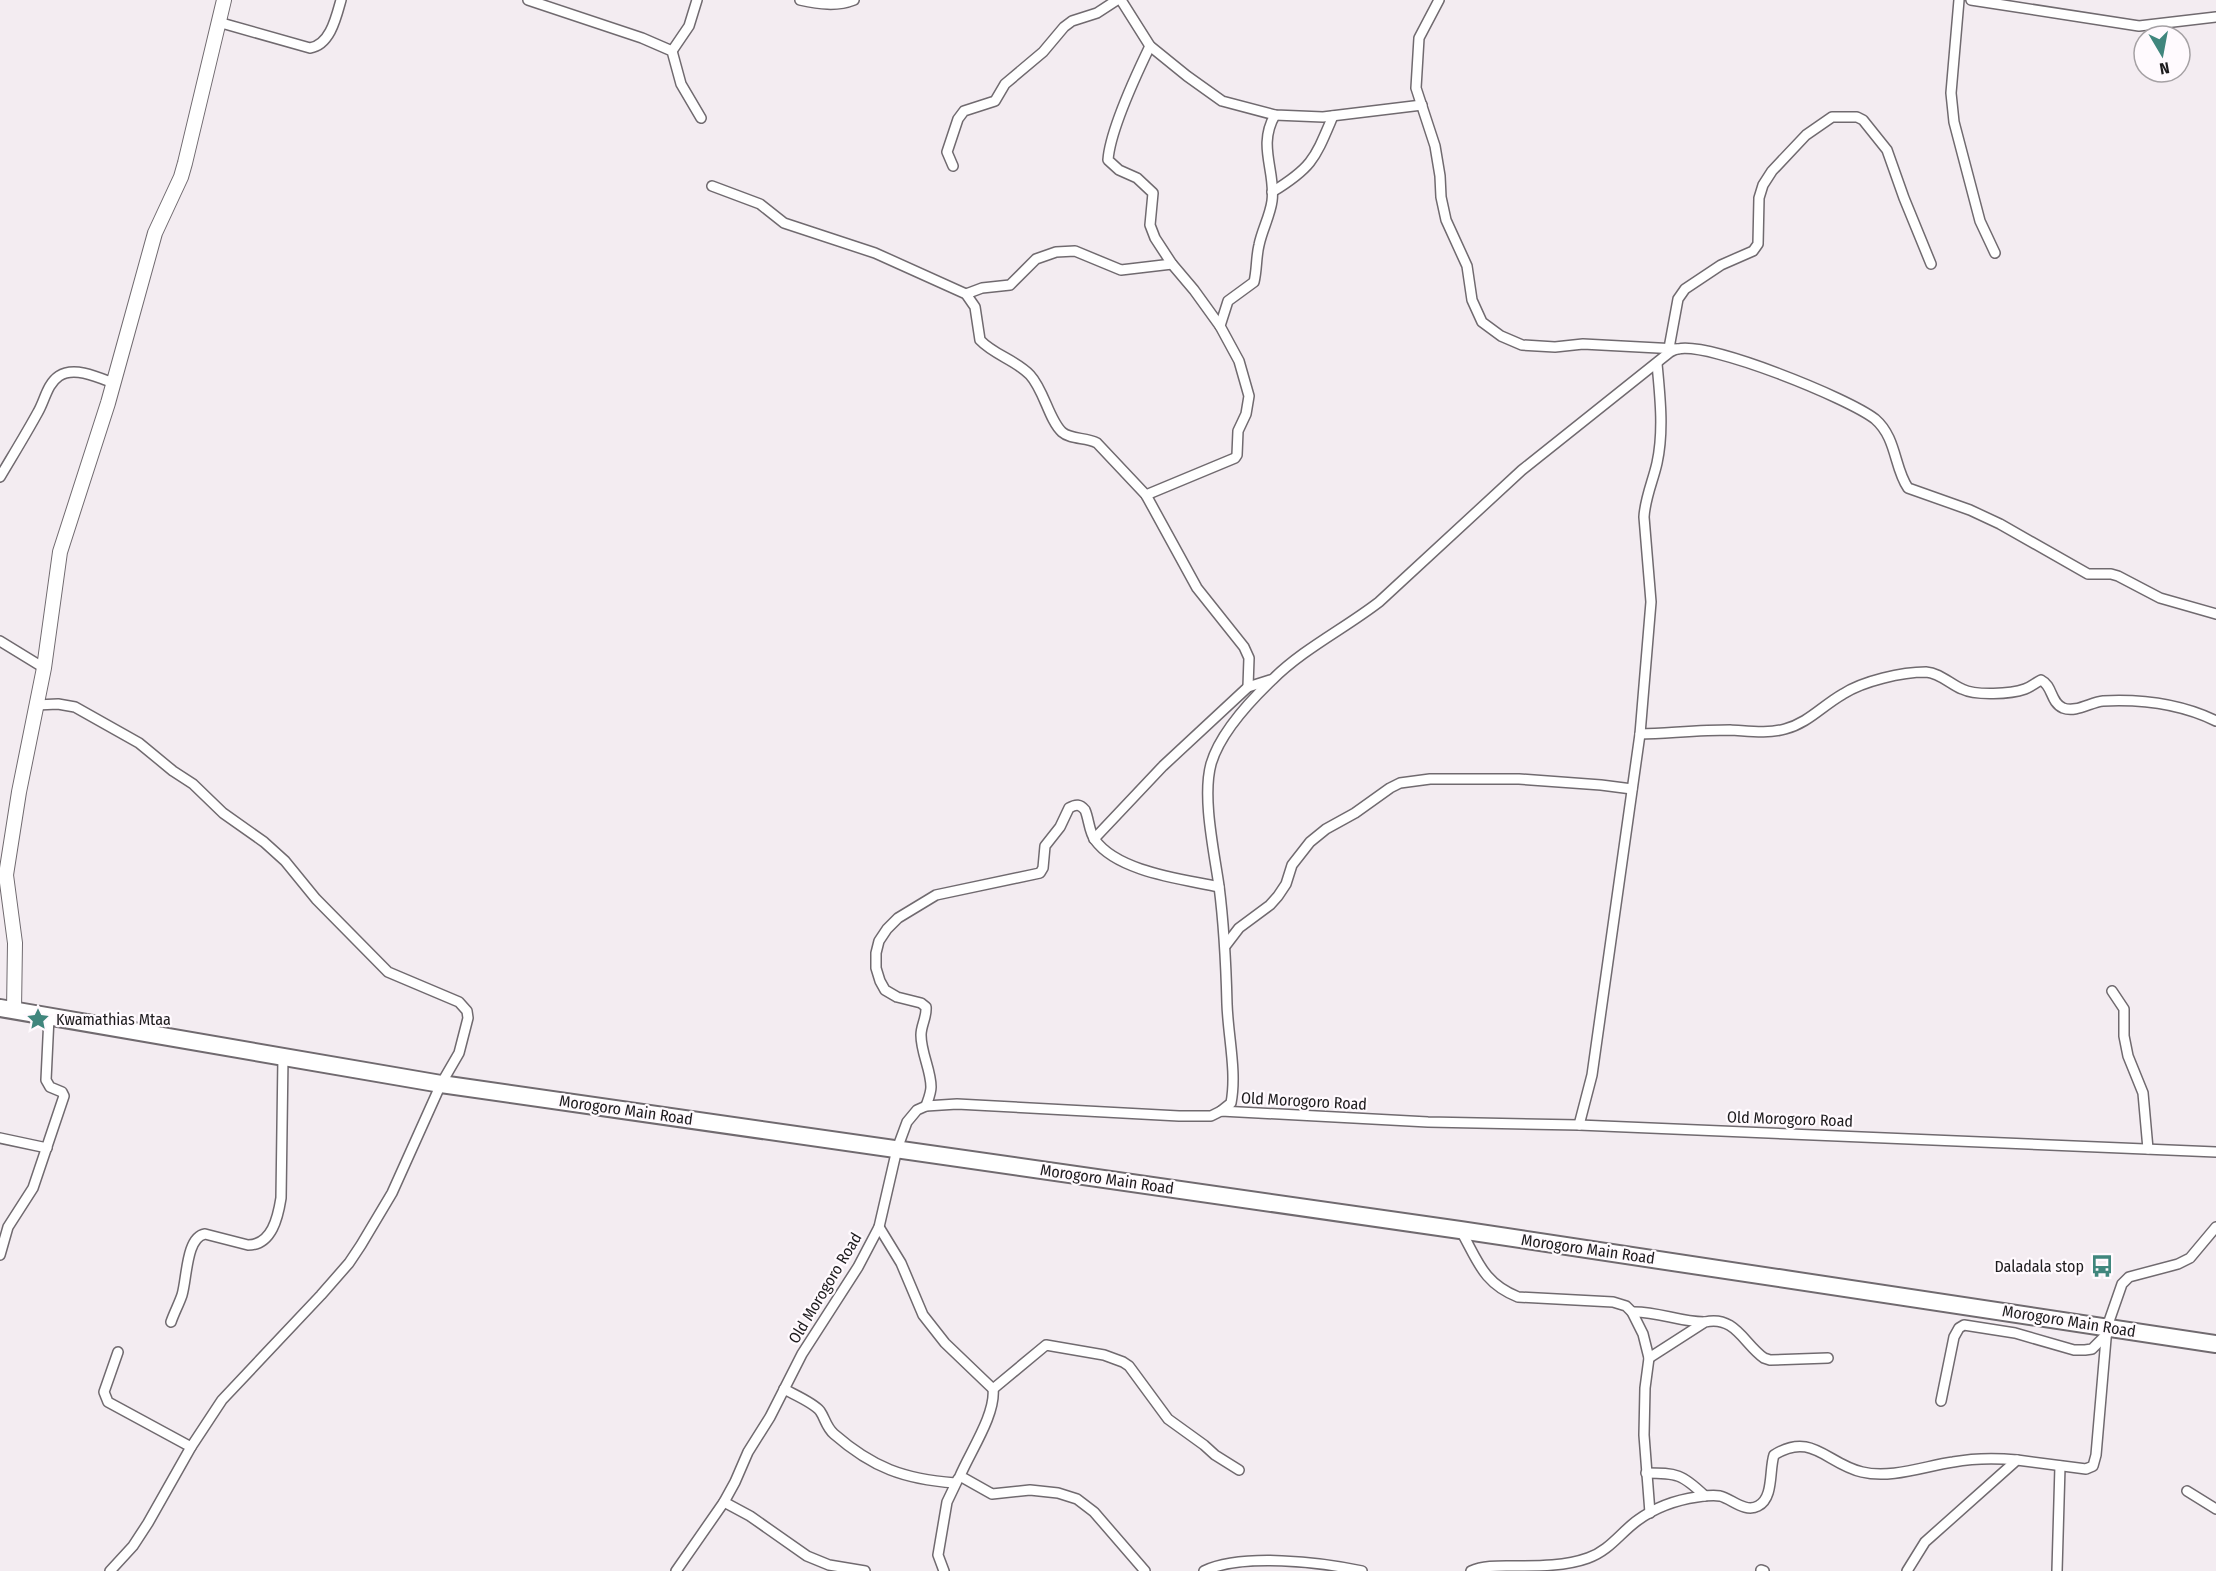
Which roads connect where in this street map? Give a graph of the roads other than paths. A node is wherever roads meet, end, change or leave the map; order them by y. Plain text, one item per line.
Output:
1 (224, 0) edge
2 (341, 0) edge
3 (528, 0) edge
4 (697, 0) edge
5 (800, 0) edge
6 (854, 0) edge
7 (1119, 0) edge
8 (1439, 0) edge
9 (1959, 0) edge
10 (1971, 0) edge
11 (2216, 17) edge
12 (218, 22) junction
13 (1150, 46) junction
14 (672, 51) junction
15 (1422, 105) junction
16 (1275, 115) junction
17 (1334, 116) junction
18 (700, 118) dead end
19 (953, 166) dead end
20 (712, 186) dead end
21 (1272, 192) junction
22 (1995, 253) dead end
23 (1172, 264) junction
24 (1932, 264) dead end
25 (966, 294) junction
26 (1220, 326) junction
27 (1674, 349) junction
28 (1657, 364) junction
29 (113, 383) junction
30 (0, 477) edge
31 (1146, 495) junction
32 (2216, 614) edge
33 (0, 641) edge
34 (44, 668) junction
35 (1272, 680) junction
36 (1248, 687) junction
37 (36, 705) junction
38 (2216, 721) edge
39 (1640, 734) junction
40 (1632, 789) junction
41 (1094, 840) junction
42 (1219, 887) junction
43 (1226, 945) junction
44 (2112, 991) dead end
45 (7, 1009) edge
46 (49, 1017) junction
47 (283, 1057) junction
48 (441, 1084) junction
49 (926, 1106) junction
50 (1221, 1111) junction
51 (1579, 1125) junction
52 (0, 1138) edge
53 (47, 1148) junction
54 (897, 1149) junction
55 (2148, 1149) junction
56 (2216, 1152) edge
57 (879, 1227) junction
58 (2216, 1227) edge
59 (1461, 1231) junction
60 (0, 1255) edge
61 (1632, 1312) junction
62 (171, 1322) dead end
63 (1706, 1322) junction
64 (2107, 1330) junction
65 (2216, 1344) edge
66 (118, 1352) dead end
67 (1648, 1358) junction
68 (1828, 1358) dead end
69 (784, 1389) junction
70 (993, 1389) junction
71 (1941, 1401) dead end
72 (191, 1447) junction
73 (2017, 1460) junction
74 (2060, 1466) junction
75 (1239, 1470) dead end
76 (1646, 1473) junction
77 (958, 1480) junction
78 (2187, 1491) dead end
79 (1705, 1496) junction
80 (724, 1502) junction
81 (2216, 1509) edge
82 (1650, 1513) junction
83 (110, 1571) edge
84 (676, 1571) edge
85 (865, 1571) edge
86 (944, 1571) edge
87 (1145, 1571) edge
88 (1204, 1571) edge
89 (1362, 1571) edge
90 (1471, 1571) edge
91 (1907, 1571) edge
92 (2057, 1571) edge

1 - 12 street
2 - 12 street
3 - 14 street
4 - 14 street
5 - 6 street
7 - 13 street
7 - 19 street
8 - 15 street
9 - 22 street
10 - 11 street
12 - 29 street
13 - 16 street
13 - 23 street
14 - 18 street
15 - 17 street
15 - 27 street
16 - 17 street
16 - 21 street
17 - 21 street
20 - 25 street
21 - 26 street
23 - 25 street
23 - 26 street
24 - 27 street
25 - 31 street
26 - 31 street
27 - 28 street
27 - 32 street
28 - 35 street
28 - 39 street
29 - 30 street
29 - 34 street
31 - 36 street
33 - 34 street
34 - 37 street
35 - 36 street
35 - 42 street
36 - 41 street
37 - 45 street
37 - 48 street
38 - 39 street
39 - 40 street
40 - 43 street
40 - 51 street
41 - 42 street
41 - 49 street
42 - 43 street
43 - 50 street
44 - 55 street
45 - 46 highway, Morogoro Main Road
46 - 47 highway, Morogoro Main Road
46 - 53 street
47 - 48 highway, Morogoro Main Road
47 - 62 street
48 - 54 highway, Morogoro Main Road
48 - 72 street
49 - 50 street, Old Morogoro Road
49 - 54 street, Old Morogoro Road
50 - 51 street, Old Morogoro Road
51 - 55 street, Old Morogoro Road
52 - 53 street
53 - 60 street
54 - 57 street, Old Morogoro Road
54 - 59 highway, Morogoro Main Road
55 - 56 street, Old Morogoro Road
57 - 69 street, Old Morogoro Road
57 - 70 street
58 - 64 street
59 - 61 street
59 - 64 highway, Morogoro Main Road
61 - 63 street
61 - 67 street
63 - 67 street
63 - 68 street
64 - 65 highway, Morogoro Main Road
64 - 71 street
64 - 74 street
66 - 72 street
67 - 76 street
69 - 77 street
69 - 80 street, Old Morogoro Road
70 - 75 street
70 - 77 street
72 - 83 street
73 - 74 street
73 - 79 street
73 - 91 street
74 - 92 street
76 - 79 street
76 - 82 street
77 - 86 street
77 - 87 street
78 - 81 street
79 - 82 street
80 - 84 street, Old Morogoro Road
80 - 85 street
82 - 90 street
88 - 89 street

